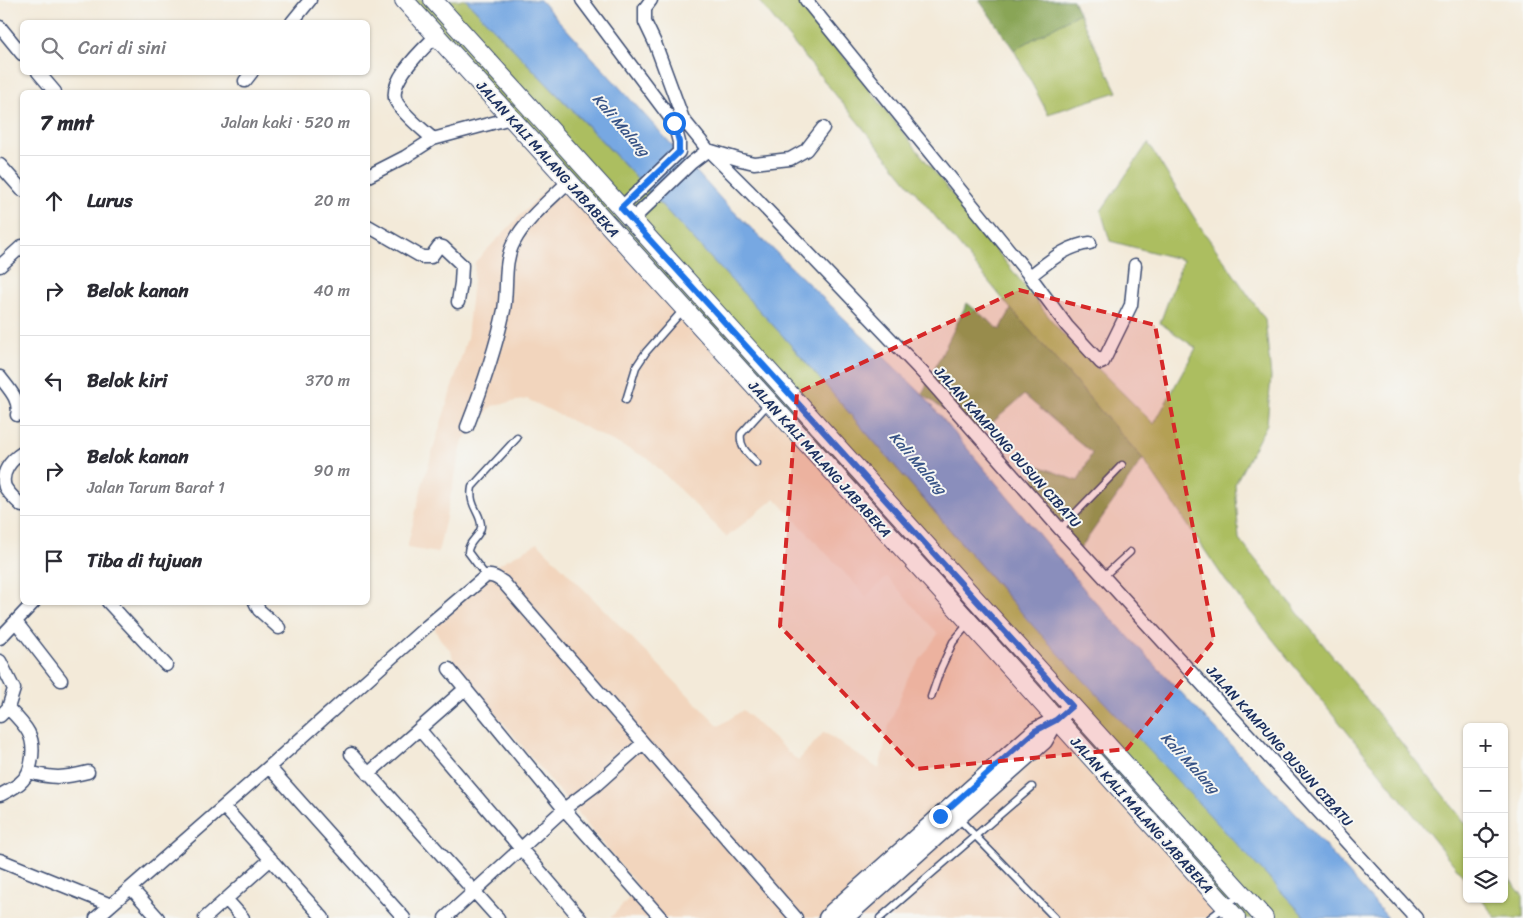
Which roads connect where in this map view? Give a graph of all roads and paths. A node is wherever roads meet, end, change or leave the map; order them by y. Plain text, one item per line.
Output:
1 (310, 0) edge
2 (428, 0) edge
3 (433, 0) edge
4 (582, 0) edge
5 (650, 0) edge
6 (806, 0) edge
7 (409, 6) edge
8 (294, 20) edge
9 (0, 27) edge
10 (436, 36) junction
11 (20, 52) edge
12 (41, 75) edge
13 (53, 90) edge
14 (511, 118) junction
15 (678, 121) junction
16 (823, 128) dead end
17 (433, 139) junction
18 (708, 150) junction
19 (2, 171) edge
20 (370, 175) edge
21 (568, 182) junction
22 (20, 188) edge
23 (632, 213) junction
24 (370, 227) edge
25 (1090, 242) dead end
26 (20, 248) edge
27 (1134, 265) dead end
28 (0, 266) edge
29 (1030, 276) junction
30 (458, 302) dead end
31 (683, 309) junction
32 (0, 377) edge
33 (626, 400) dead end
34 (769, 403) junction
35 (17, 415) dead end
36 (467, 427) dead end
37 (517, 438) dead end
38 (20, 454) edge
39 (757, 463) dead end
40 (1122, 465) dead end
41 (2, 481) edge
42 (20, 504) edge
43 (1060, 529) junction
44 (1130, 552) dead end
45 (486, 576) junction
46 (1104, 576) junction
47 (31, 605) edge
48 (111, 605) edge
49 (256, 605) edge
50 (16, 622) junction
51 (970, 623) junction
52 (279, 628) dead end
53 (0, 638) edge
54 (0, 662) edge
55 (166, 665) dead end
56 (449, 669) dead end
57 (61, 680) dead end
58 (466, 688) junction
59 (931, 697) dead end
60 (1072, 706) junction
61 (4, 712) edge
62 (1056, 720) junction
63 (419, 729) junction
64 (642, 743) junction
65 (351, 754) dead end
66 (270, 767) junction
67 (29, 772) junction
68 (88, 772) dead end
69 (368, 774) junction
70 (1032, 787) dead end
71 (0, 795) edge
72 (224, 807) junction
73 (564, 808) junction
74 (958, 818) junction
75 (975, 837) junction
76 (521, 850) junction
77 (271, 859) junction
78 (0, 860) edge
79 (131, 888) junction
80 (475, 892) junction
81 (1242, 893) junction
82 (226, 900) junction
83 (111, 906) junction
84 (1230, 912) edge
85 (96, 918) edge
86 (158, 918) edge
87 (205, 918) edge
88 (243, 918) edge
89 (323, 918) edge
90 (404, 918) edge
91 (445, 918) edge
92 (498, 918) edge
93 (580, 918) edge
94 (661, 918) edge
95 (796, 918) edge
96 (827, 918) edge
97 (845, 918) edge
98 (880, 918) edge
99 (1055, 918) edge
100 (1210, 918) edge
101 (1264, 918) edge
102 (1416, 918) edge

1 - 8 street
2 - 7 main road
3 - 23 main road, JALAN KALI MALANG JABABEKA
4 - 15 street, JALAN KAMPUNG DUSUN CIBATU
5 - 15 street
6 - 29 street
7 - 10 main road, JALAN KALI MALANG JABABEKA
9 - 11 street
10 - 14 main road, JALAN KALI MALANG JABABEKA
10 - 17 street
12 - 13 street
14 - 17 street
14 - 21 main road, JALAN KALI MALANG JABABEKA
15 - 18 street, JALAN KAMPUNG DUSUN CIBATU
15 - 23 street
16 - 18 street
17 - 20 street
18 - 23 street
18 - 43 street, JALAN KAMPUNG DUSUN CIBATU
19 - 22 street
21 - 31 main road, JALAN KALI MALANG JABABEKA
21 - 36 street
23 - 60 main road, JALAN KALI MALANG JABABEKA
24 - 30 street
25 - 29 street
26 - 28 street
27 - 29 street
31 - 33 lane
31 - 34 main road, JALAN KALI MALANG JABABEKA
32 - 35 street
34 - 39 lane
34 - 51 main road, JALAN KALI MALANG JABABEKA
37 - 45 lane
38 - 41 street
40 - 43 lane
41 - 42 street
43 - 46 street, JALAN KAMPUNG DUSUN CIBATU
44 - 46 lane
45 - 64 street
45 - 66 street
46 - 102 street, JALAN KAMPUNG DUSUN CIBATU
47 - 50 street
48 - 55 street
49 - 52 street
50 - 53 street
50 - 57 street
51 - 59 lane
51 - 62 main road, JALAN KALI MALANG JABABEKA
54 - 61 street
56 - 58 street
58 - 63 street
58 - 73 street
60 - 62 street
60 - 81 main road, JALAN KALI MALANG JABABEKA
61 - 67 street
62 - 74 street
62 - 84 main road, JALAN KALI MALANG JABABEKA
62 - 96 street
63 - 69 street
63 - 76 street
64 - 73 street
64 - 95 street
65 - 69 street
66 - 72 street
66 - 90 street
67 - 68 street
67 - 71 street
69 - 80 street
70 - 75 lane
72 - 77 street
72 - 79 street
73 - 76 street
73 - 94 street
74 - 75 lane
74 - 97 street
75 - 98 lane
75 - 99 lane
76 - 80 street
76 - 93 street
77 - 82 street
77 - 89 street
78 - 83 street
79 - 83 street
79 - 86 street
80 - 91 street
80 - 92 street
81 - 84 lane
81 - 101 main road, JALAN KALI MALANG JABABEKA
82 - 87 street
82 - 88 street
83 - 85 street
84 - 100 lane

